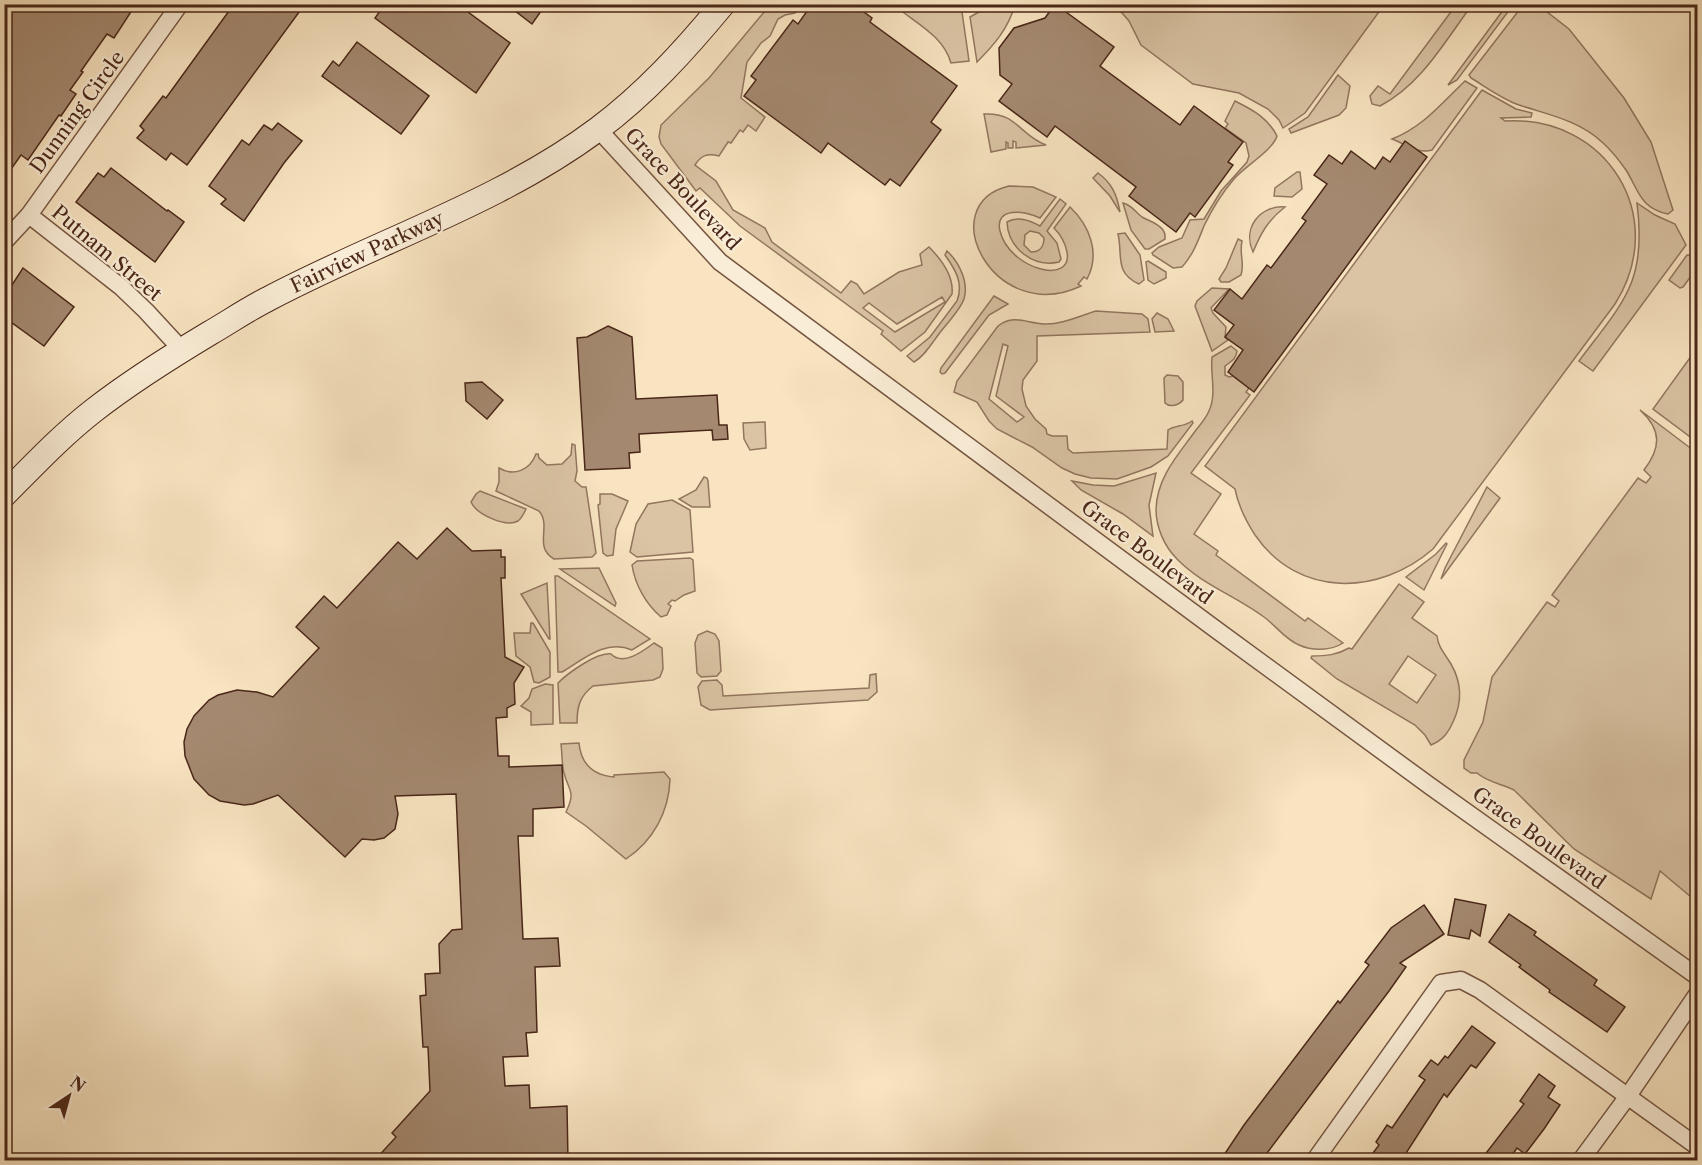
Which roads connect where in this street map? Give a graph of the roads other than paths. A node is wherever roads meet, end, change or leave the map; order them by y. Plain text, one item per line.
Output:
1 (180, 4) edge
2 (723, 4) edge
3 (598, 129) junction
4 (29, 215) junction
5 (4, 242) edge
6 (182, 350) junction
7 (4, 495) edge
8 (1698, 977) edge
9 (1698, 993) edge
10 (1628, 1096) junction
11 (1698, 1146) edge
12 (1315, 1161) edge
13 (1581, 1161) edge

1 - 4 street, Dunning Circle
2 - 3 main road, Fairview Parkway
3 - 6 main road, Fairview Parkway
3 - 8 street, Grace Boulevard
4 - 5 street, Dunning Circle
4 - 6 street, Putnam Street
6 - 7 main road, Fairview Parkway
9 - 10 street
10 - 11 street
10 - 12 street
10 - 13 street

